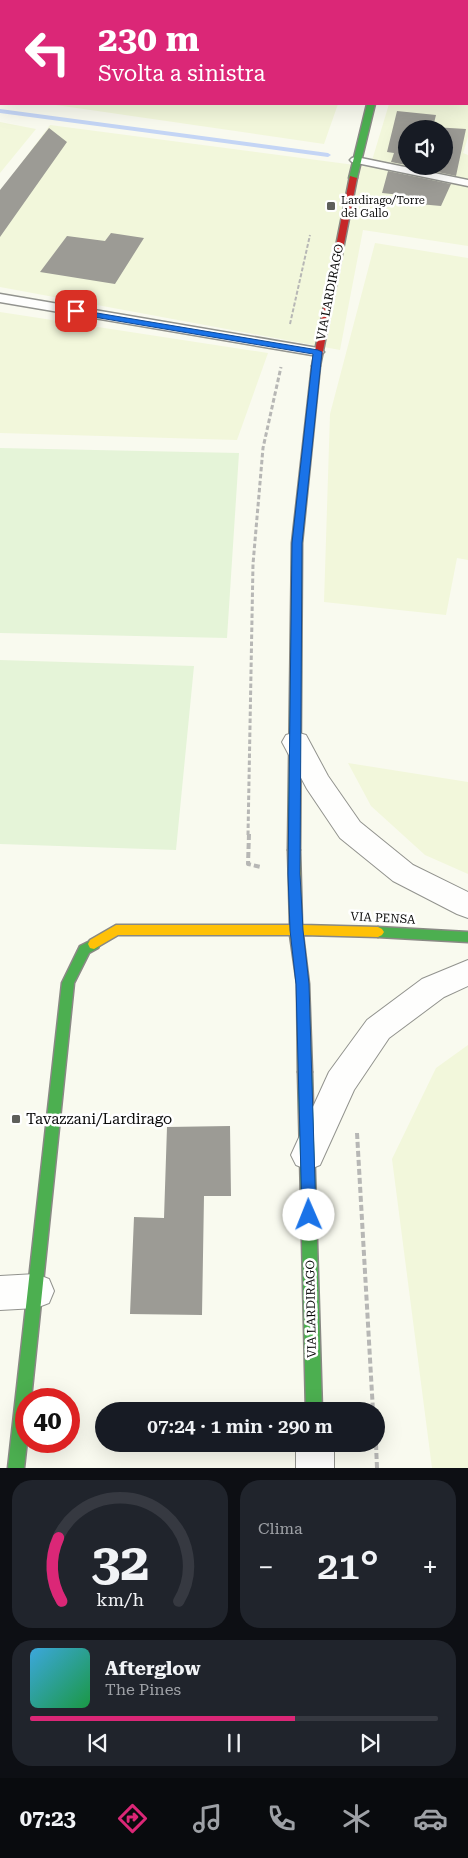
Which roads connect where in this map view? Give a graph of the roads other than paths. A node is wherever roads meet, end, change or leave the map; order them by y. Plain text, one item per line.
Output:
1 (371, 105) edge
2 (356, 160) junction
3 (468, 183) edge
4 (0, 298) edge
5 (318, 352) junction
6 (296, 742) junction
7 (468, 906) edge
8 (296, 930) junction
9 (468, 937) edge
10 (468, 972) edge
11 (307, 1156) junction
12 (36, 1291) junction
13 (0, 1293) edge
14 (314, 1402) edge
15 (315, 1452) edge
16 (16, 1468) edge
17 (315, 1468) edge

1 - 2 street, VIA LARDIRAGO
2 - 3 lane
2 - 5 street, VIA LARDIRAGO
4 - 5 lane
5 - 6 street, VIA LARDIRAGO
6 - 7 street
6 - 8 street, VIA LARDIRAGO
8 - 9 street, VIA PENSA
8 - 11 street, VIA LARDIRAGO
8 - 12 street, VIA PENSA
10 - 11 street
11 - 14 street, VIA LARDIRAGO
12 - 13 street
12 - 16 street, VIA PENSA
15 - 17 street

